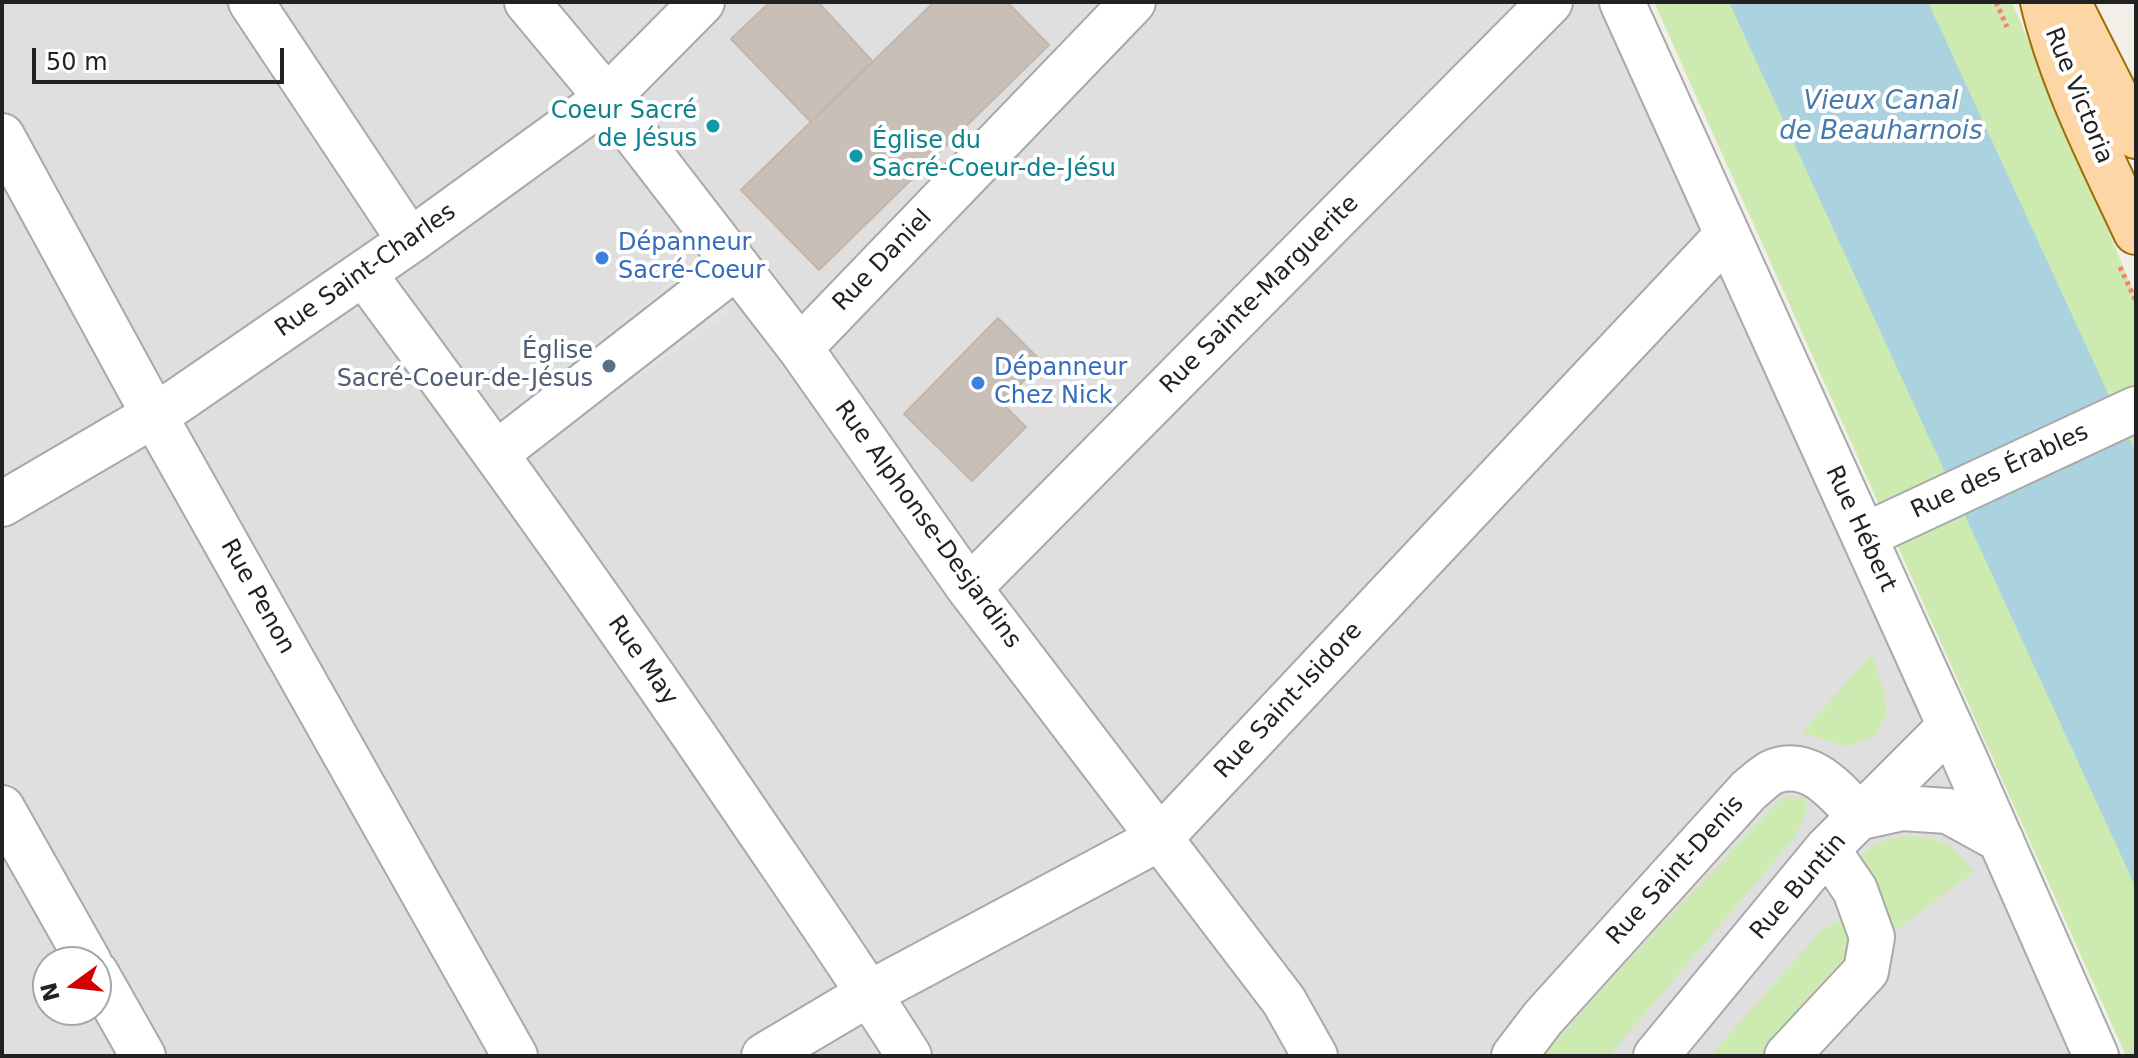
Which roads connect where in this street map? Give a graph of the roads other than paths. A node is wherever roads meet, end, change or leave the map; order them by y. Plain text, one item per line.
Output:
1 (251, 2) edge
2 (527, 2) edge
3 (702, 2) edge
4 (1133, 2) edge
5 (1550, 2) edge
6 (1622, 2) edge
7 (2043, 2) edge
8 (2068, 2) edge
9 (607, 98) junction
10 (2, 136) edge
11 (2136, 136) edge
12 (2136, 232) edge
13 (1727, 235) junction
14 (410, 241) junction
15 (737, 266) junction
16 (364, 274) junction
17 (800, 348) junction
18 (2136, 409) edge
19 (154, 415) junction
20 (497, 453) junction
21 (2, 504) edge
22 (1864, 536) junction
23 (969, 588) junction
24 (1950, 726) junction
25 (2, 808) edge
26 (1861, 817) junction
27 (1160, 838) junction
28 (2001, 840) junction
29 (1827, 849) junction
30 (80, 946) edge
31 (870, 993) junction
32 (112, 1001) edge
33 (143, 1056) edge
34 (515, 1056) edge
35 (764, 1056) edge
36 (909, 1056) edge
37 (1315, 1056) edge
38 (1514, 1056) edge
39 (1656, 1056) edge
40 (1787, 1056) edge
41 (2096, 1056) edge

1 - 14 street
2 - 9 street, Rue Alphonse-Desjardins
3 - 9 street, Rue Saint-Charles
4 - 17 street, Rue Daniel
5 - 23 street, Rue Sainte-Marguerite
6 - 13 street, Rue Hébert
7 - 12 main road, Rue Victoria
8 - 11 main road, Rue Victoria
9 - 14 street, Rue Saint-Charles
9 - 15 street, Rue Alphonse-Desjardins
10 - 19 street, Rue Penon
13 - 22 street, Rue Hébert
13 - 27 street, Rue Saint-Isidore
14 - 16 street, Rue Saint-Charles
15 - 17 street, Rue Alphonse-Desjardins
15 - 20 street
16 - 19 street, Rue Saint-Charles
16 - 20 street, Rue May
17 - 23 street, Rue Alphonse-Desjardins
18 - 22 street, Rue des Érables
19 - 21 street, Rue Saint-Charles
19 - 34 street, Rue Penon
20 - 31 street, Rue May
22 - 24 street, Rue Hébert
23 - 27 street, Rue Alphonse-Desjardins
24 - 26 street, Rue Buntin
24 - 28 street, Rue Hébert
25 - 30 street
26 - 28 street
26 - 29 street, Rue Buntin
26 - 38 street, Rue Saint-Denis
27 - 31 street, Rue Saint-Isidore
27 - 37 street, Rue Alphonse-Desjardins
28 - 41 street, Rue Hébert
29 - 39 street, Rue Buntin
29 - 40 street
31 - 35 street, Rue Saint-Isidore
31 - 36 street, Rue May
32 - 33 street

